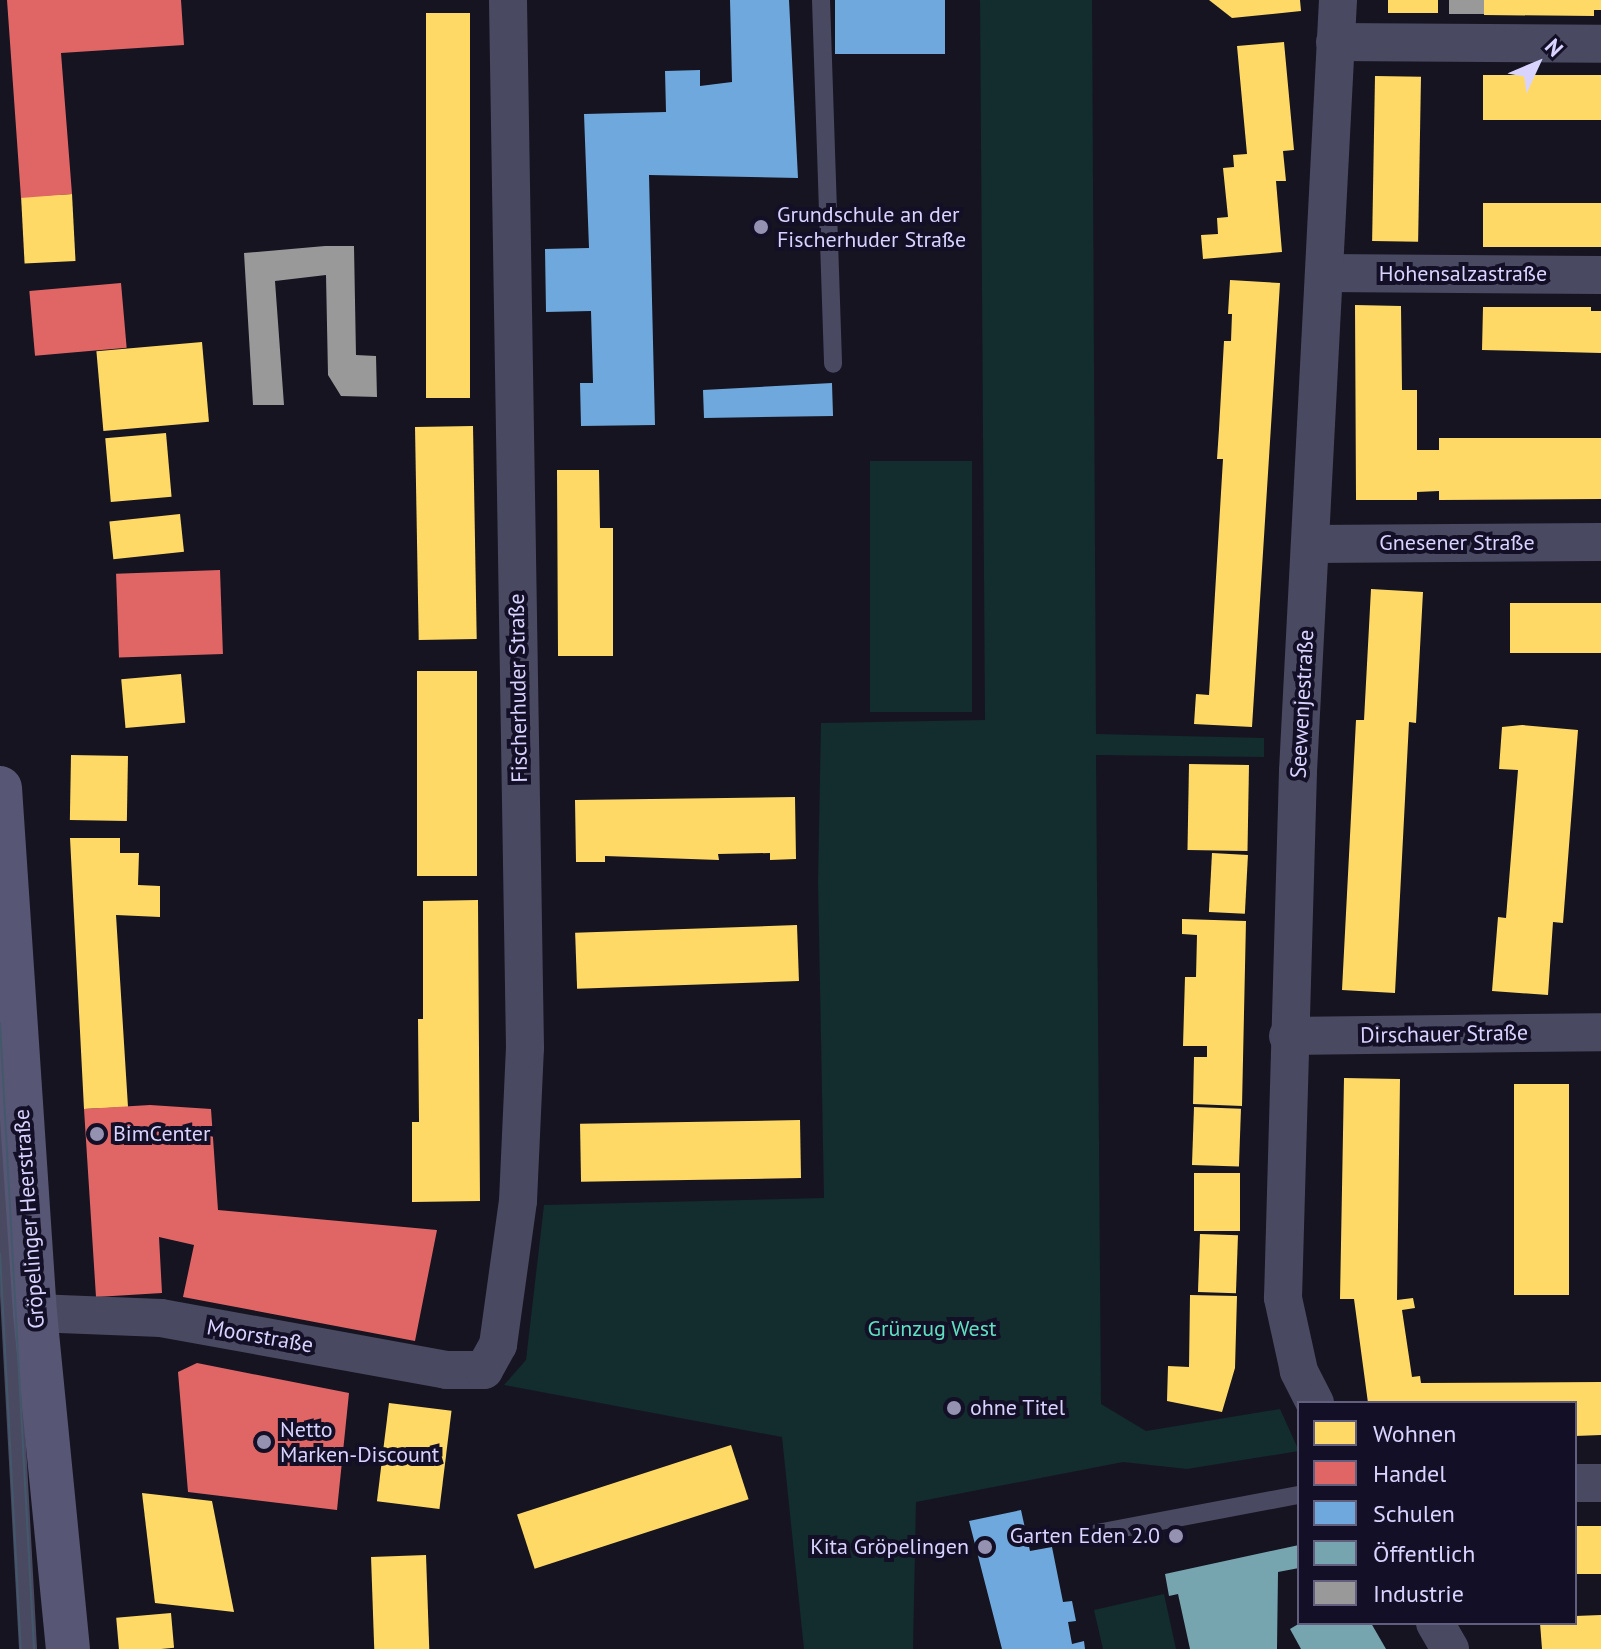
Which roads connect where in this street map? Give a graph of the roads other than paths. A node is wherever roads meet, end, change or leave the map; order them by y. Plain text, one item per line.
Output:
1 (508, 0) edge
2 (821, 0) edge
3 (1338, 0) edge
4 (1335, 42) junction
5 (1601, 44) edge
6 (1325, 273) junction
7 (1601, 275) edge
8 (833, 364) dead end
9 (1601, 542) edge
10 (1312, 544) junction
11 (0, 788) edge
12 (1601, 1032) edge
13 (1288, 1036) junction
14 (0, 1128) edge
15 (35, 1313) junction
16 (484, 1370) joint
17 (1314, 1401) edge
18 (49, 1447) junction
19 (1577, 1483) edge
20 (1601, 1483) edge
21 (1297, 1495) edge
22 (20, 1508) junction
23 (1097, 1533) dead end
24 (1436, 1625) edge
25 (28, 1649) edge
26 (68, 1649) edge
27 (1450, 1649) edge

1 - 16 street, Fischerhuder Straße
2 - 8 lane
3 - 4 street, Seewenjestraße
4 - 5 street
4 - 6 street, Seewenjestraße
6 - 7 street, Hohensalzastraße
6 - 10 street, Seewenjestraße
9 - 10 street, Gnesener Straße
10 - 13 street, Seewenjestraße
11 - 15 main road, Gröpelinger Heerstraße
12 - 13 street, Dirschauer Straße
13 - 17 street, Seewenjestraße
14 - 22 lane
15 - 16 street, Moorstraße
15 - 18 main road, Gröpelinger Heerstraße
18 - 22 lane
18 - 26 main road, Gröpelinger Heerstraße
19 - 20 street
21 - 23 lane
22 - 25 lane
24 - 27 street

